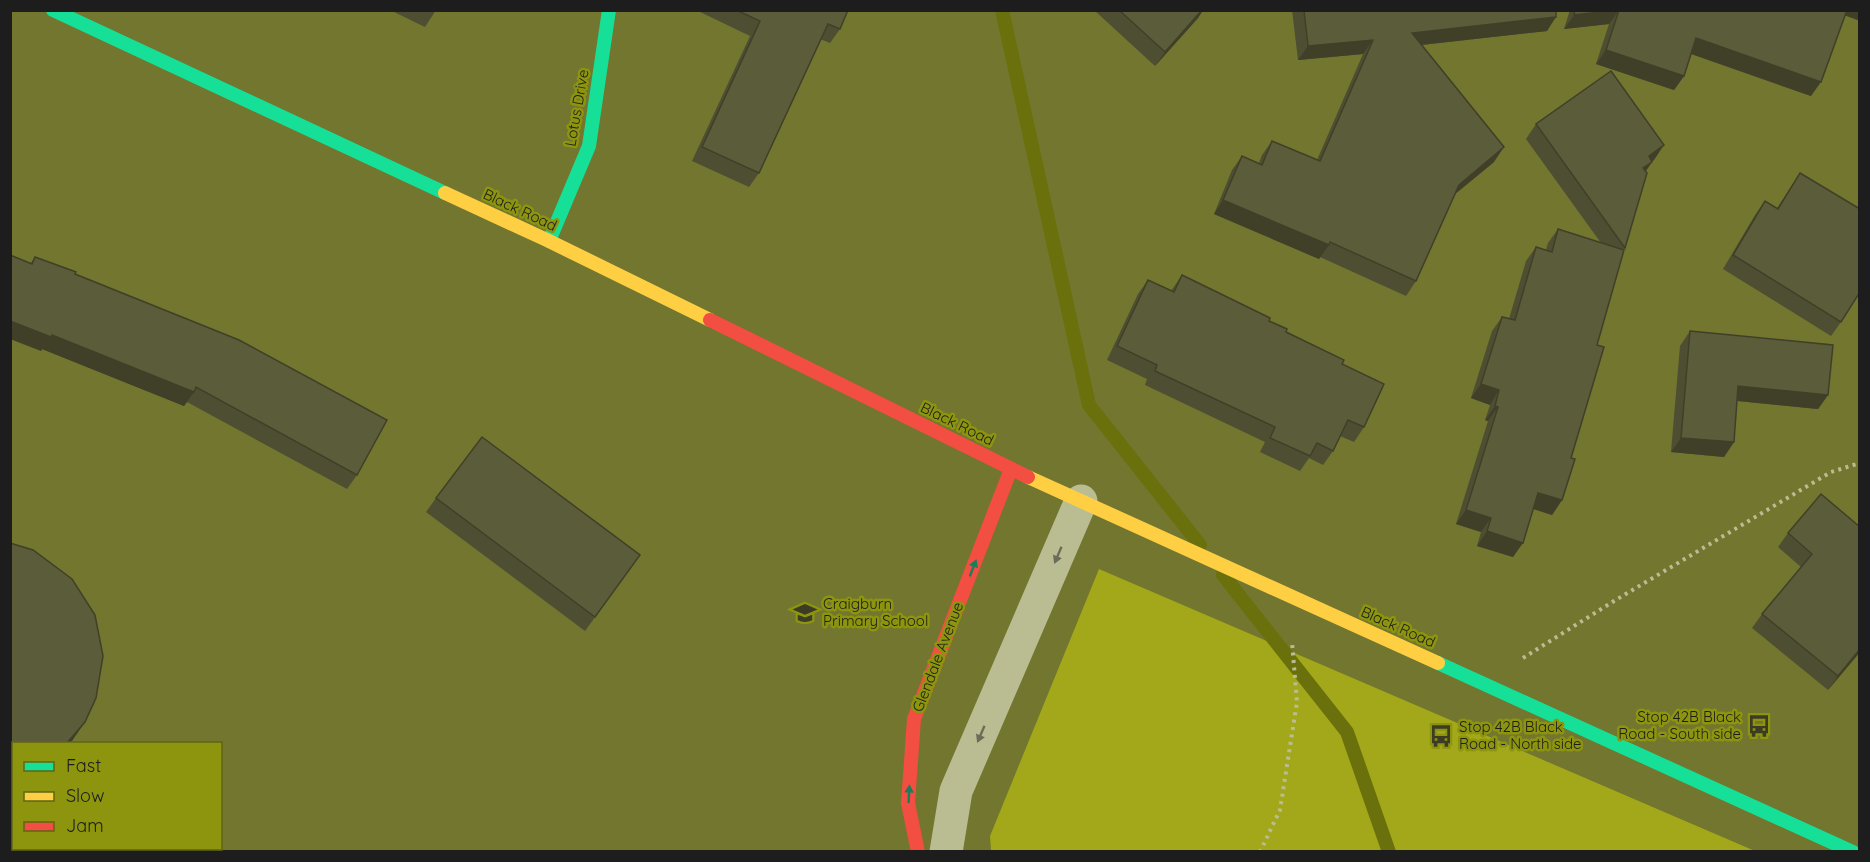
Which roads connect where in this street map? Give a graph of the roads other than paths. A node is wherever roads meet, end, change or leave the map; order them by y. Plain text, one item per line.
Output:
1 (53, 10) edge
2 (609, 10) edge
3 (549, 241) junction
4 (1011, 470) junction
5 (1081, 501) junction
6 (918, 852) edge
7 (946, 852) edge
8 (1854, 852) edge

1 - 3 main road, Black Road
2 - 3 main road, Lotus Drive
3 - 4 main road, Black Road
4 - 5 main road, Black Road
6 -> 4 main road, Glendale Avenue
5 -> 7 street
5 - 8 main road, Black Road

